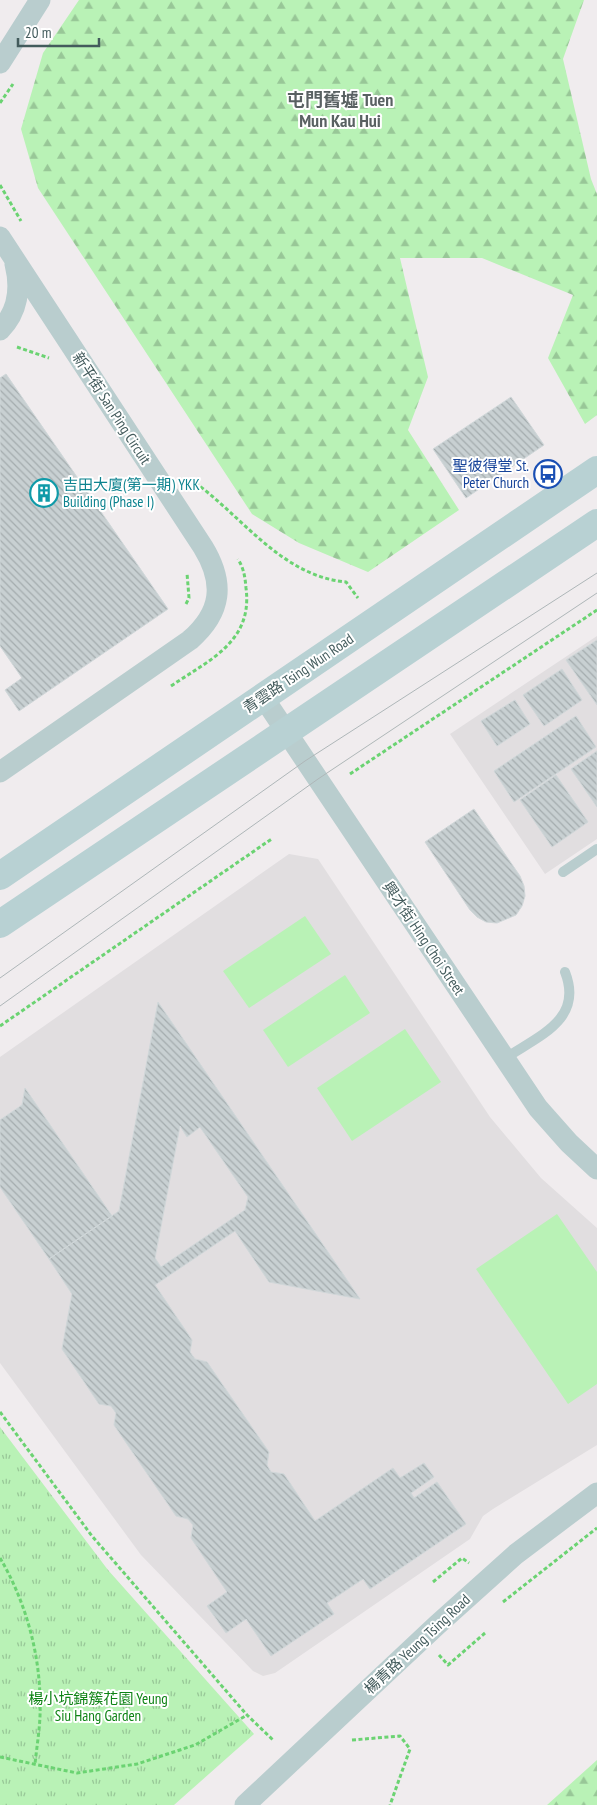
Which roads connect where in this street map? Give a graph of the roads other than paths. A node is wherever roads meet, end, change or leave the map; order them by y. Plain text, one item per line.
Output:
1 (40, 0) edge
2 (0, 63) edge
3 (0, 237) edge
4 (13, 257) junction
5 (0, 330) edge
6 (597, 470) edge
7 (597, 523) edge
8 (263, 697) junction
9 (286, 733) junction
10 (0, 772) edge
11 (597, 849) edge
12 (563, 872) dead end
13 (0, 876) edge
14 (0, 924) edge
15 (565, 972) dead end
16 (504, 1059) junction
17 (597, 1169) edge
18 (597, 1493) edge
19 (245, 1805) edge

1 - 2 street
3 - 4 street, 新平街 San Ping Circuit
4 - 5 street
4 - 10 street, 新平街 San Ping Circuit
6 - 8 main road, 青雲路 Tsing Wun Road
7 - 9 main road
8 - 9 street, 興才街 Hing Choi Street
8 - 13 main road, 青雲路 Tsing Wun Road
9 - 14 main road
9 - 16 street, 興才街 Hing Choi Street
11 - 12 lane
15 - 16 lane
16 - 17 street, 興才街 Hing Choi Street
18 - 19 street, 楊青路 Yeung Tsing Road

